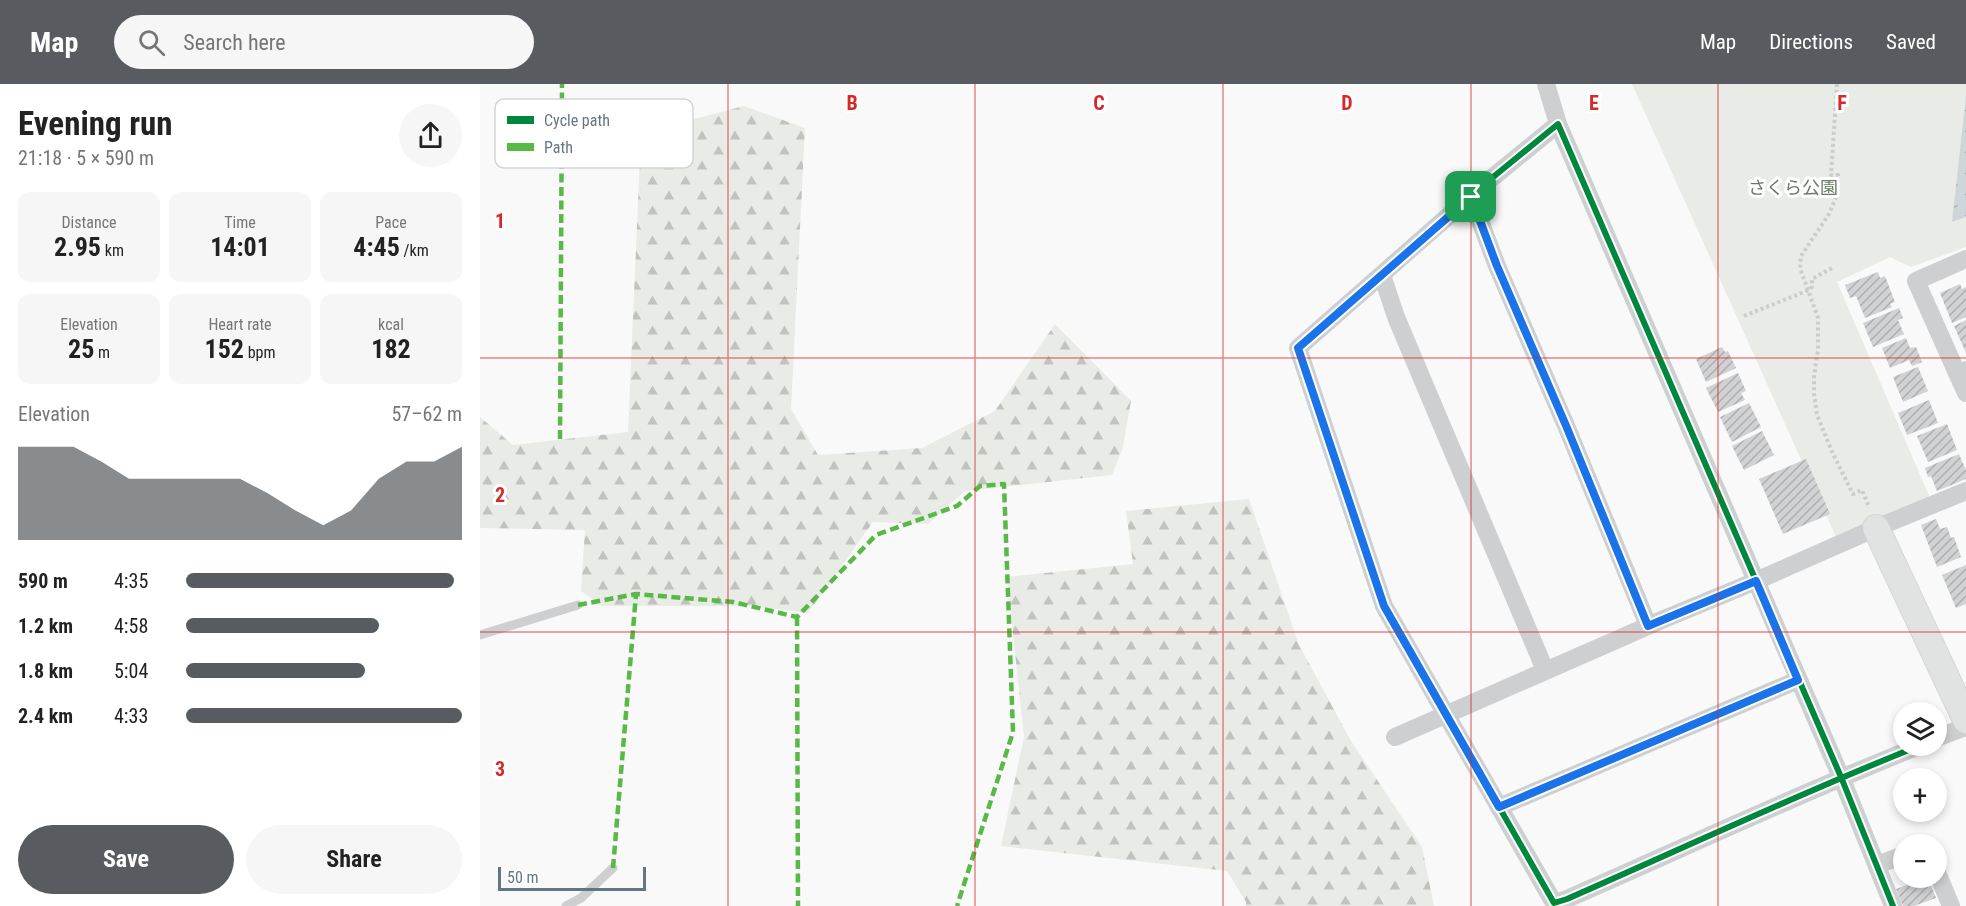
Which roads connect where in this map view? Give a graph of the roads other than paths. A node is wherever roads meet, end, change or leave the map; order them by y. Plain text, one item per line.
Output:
1 (1546, 84) edge
2 (1558, 124) junction
3 (1471, 197) junction
4 (1966, 259) edge
5 (1382, 275) junction
6 (1962, 371) edge
7 (1966, 393) edge
8 (1966, 491) edge
9 (1876, 528) junction
10 (1756, 581) junction
11 (578, 605) dead end
12 (1648, 626) junction
13 (480, 635) edge
14 (1545, 670) junction
15 (1798, 680) junction
16 (1447, 713) junction
17 (1966, 720) edge
18 (1966, 727) edge
19 (1947, 734) edge
20 (1395, 737) dead end
21 (1894, 756) edge
22 (1840, 777) junction
23 (1499, 807) junction
24 (1893, 859) edge
25 (1877, 865) junction
26 (613, 868) dead end
27 (1944, 888) edge
28 (1550, 904) edge
29 (566, 906) edge
30 (1893, 906) edge
31 (1951, 906) edge

1 - 2 street
2 - 3 street
2 - 10 street
3 - 5 street
3 - 12 street
4 - 6 street
5 - 14 street
5 - 16 street
6 - 7 street
8 - 9 street
9 - 10 street
9 - 17 street
10 - 12 street
10 - 15 street
11 - 13 lane
12 - 14 street
14 - 16 street
15 - 22 street
15 - 23 street
16 - 20 street
16 - 23 street
18 - 19 street
21 - 22 street
22 - 25 street
22 - 28 street
23 - 28 street
24 - 25 street
25 - 30 street
26 - 29 lane
27 - 31 street

